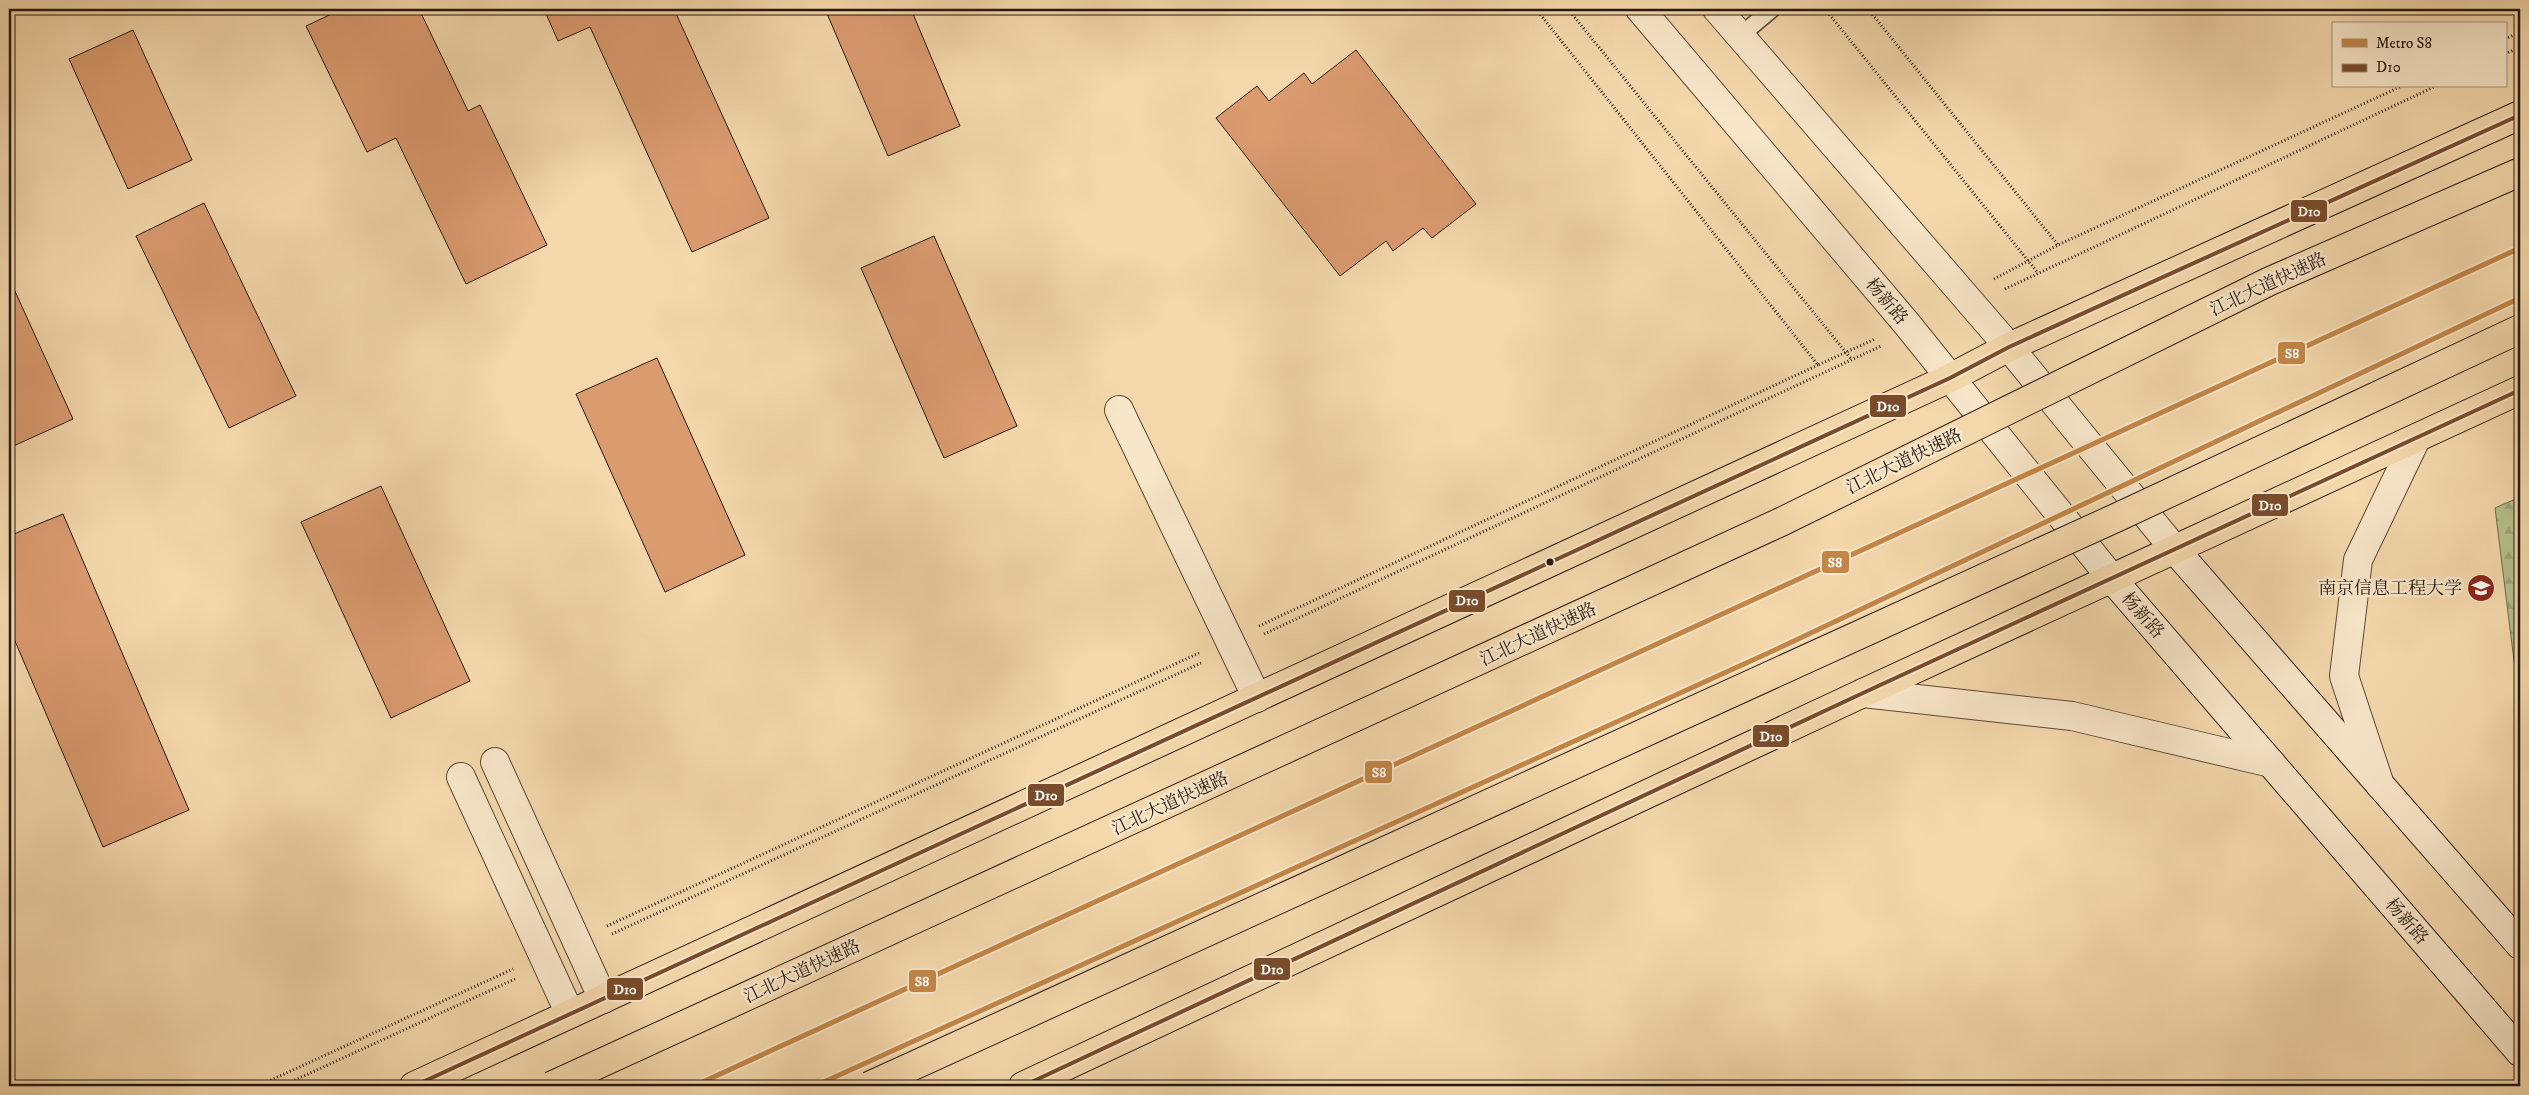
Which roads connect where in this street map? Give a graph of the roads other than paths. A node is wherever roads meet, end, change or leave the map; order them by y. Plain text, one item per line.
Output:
1 (1640, 9) edge
2 (1716, 9) edge
3 (1772, 9) edge
4 (1740, 36) junction
5 (2520, 115) edge
6 (2520, 172) edge
7 (2520, 329) edge
8 (2009, 347) junction
9 (1950, 378) junction
10 (2520, 390) edge
11 (1119, 410) dead end
12 (2416, 439) junction
13 (2176, 551) junction
14 (2113, 580) junction
15 (1863, 693) junction
16 (1257, 698) junction
17 (495, 762) dead end
18 (2271, 763) junction
19 (461, 777) dead end
20 (2380, 786) junction
21 (2520, 945) edge
22 (603, 999) junction
23 (570, 1014) junction
24 (2520, 1052) edge
25 (414, 1086) edge
26 (551, 1086) edge
27 (869, 1086) edge
28 (1023, 1086) edge

1 - 9 street, 杨新路
2 - 4 street
3 - 4 lane
4 - 8 street
5 - 8 main road
6 - 26 main road, 江北大道快速路, bridge
7 - 27 main road, bridge
8 - 9 main road
8 - 13 street
9 - 14 street, 杨新路
9 - 16 main road
10 - 12 main road
11 - 16 street
12 - 13 main road
12 - 20 street
13 - 14 main road
13 - 20 street
14 - 15 main road
14 - 18 street, 杨新路
15 - 18 street
15 - 28 main road
16 - 22 main road
17 - 22 street
18 - 24 street, 杨新路
19 - 23 street
20 - 21 street
22 - 23 main road
23 - 25 main road

